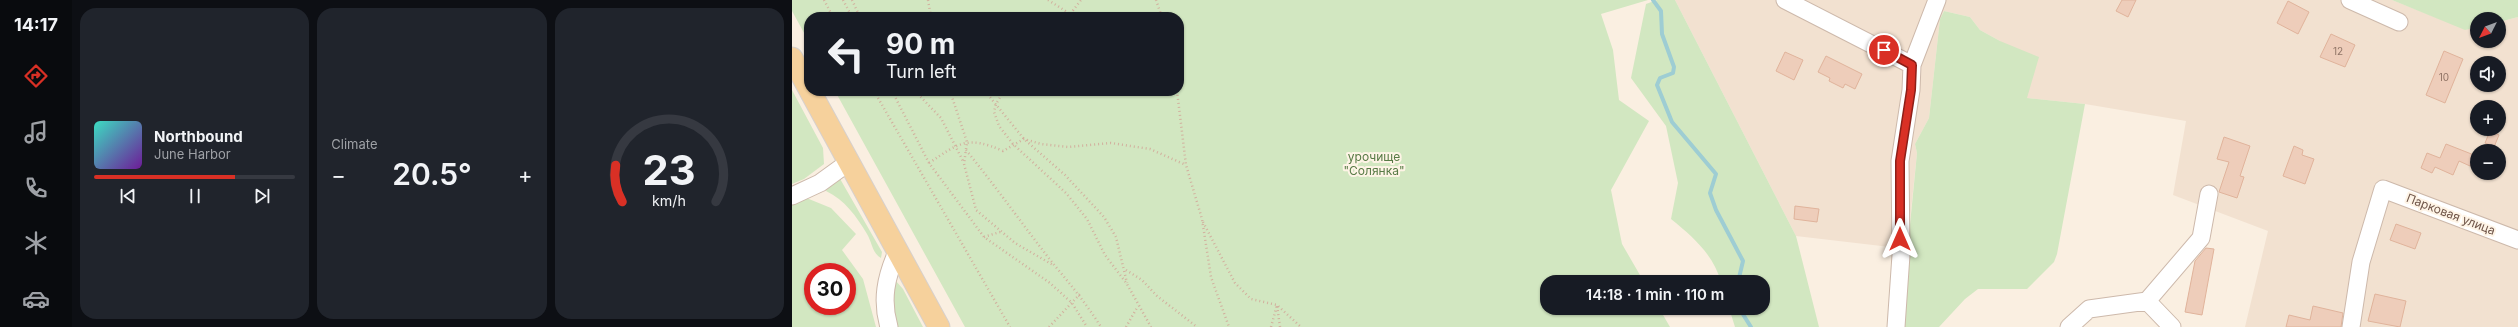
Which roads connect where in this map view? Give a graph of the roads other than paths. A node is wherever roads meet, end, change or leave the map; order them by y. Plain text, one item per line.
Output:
1 (1785, 0) edge
2 (1937, 0) edge
3 (2350, 0) edge
4 (2399, 22) dead end
5 (792, 58) edge
6 (1912, 65) junction
7 (804, 81) edge
8 (812, 96) edge
9 (849, 162) junction
10 (2209, 194) dead end
11 (792, 196) edge
12 (2518, 240) edge
13 (897, 252) junction
14 (2148, 301) junction
15 (1897, 326) edge
16 (889, 327) edge
17 (939, 327) edge
18 (2069, 327) edge
19 (2172, 327) edge
20 (2351, 327) edge

1 - 6 street
2 - 6 street
3 - 4 street
5 - 7 main road
6 - 15 street
8 - 9 main road
9 - 11 street
9 - 13 main road
10 - 14 street
12 - 20 street, Парковая улица
13 - 16 street
13 - 17 main road
14 - 18 street
14 - 19 street

